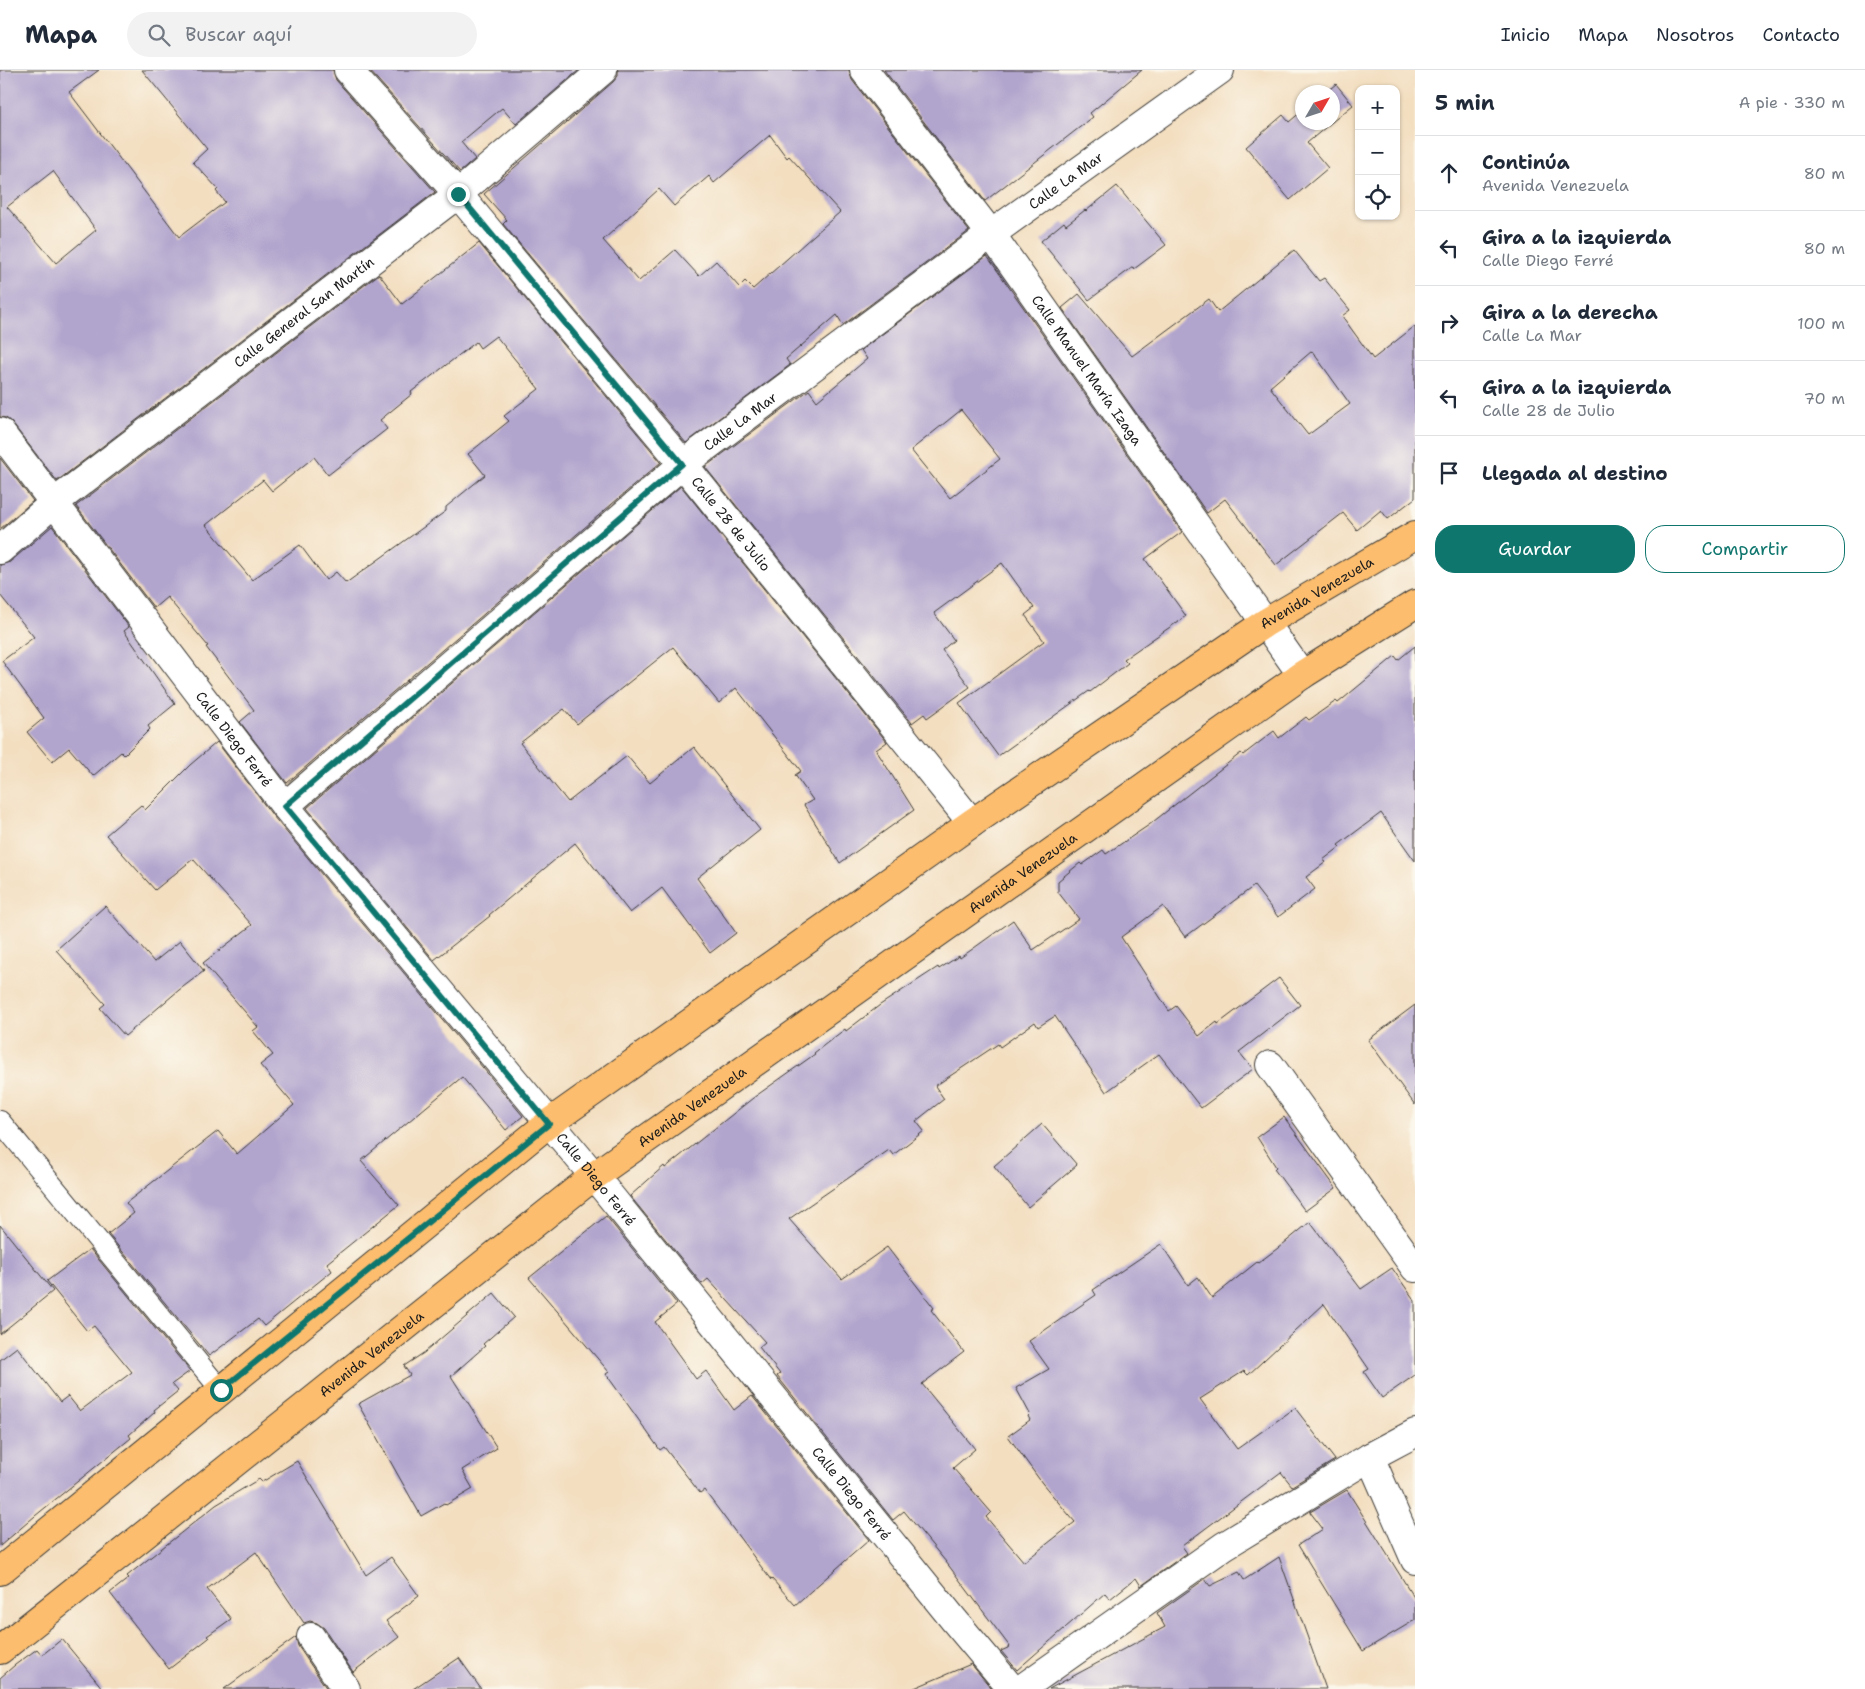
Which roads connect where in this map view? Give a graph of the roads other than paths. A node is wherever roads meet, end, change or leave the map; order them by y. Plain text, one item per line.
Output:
1 (348, 70) edge
2 (603, 70) edge
3 (864, 70) edge
4 (1220, 70) edge
5 (458, 194) junction
6 (991, 234) junction
7 (0, 432) edge
8 (682, 464) junction
9 (55, 502) junction
10 (1415, 535) edge
11 (0, 550) edge
12 (1415, 604) edge
13 (1265, 624) junction
14 (1302, 675) junction
15 (285, 806) junction
16 (972, 823) junction
17 (1270, 1065) dead end
18 (0, 1121) edge
19 (549, 1124) junction
20 (594, 1176) junction
21 (1415, 1268) edge
22 (221, 1390) junction
23 (1415, 1433) edge
24 (1370, 1457) junction
25 (1415, 1560) edge
26 (0, 1571) edge
27 (311, 1637) dead end
28 (0, 1650) edge
29 (346, 1689) edge
30 (1012, 1689) edge
31 (1021, 1689) edge

1 - 5 street, Calle 28 de Julio
2 - 5 street, Calle General San Martín
3 - 6 street, Calle Manuel María Izaga
4 - 6 street, Calle La Mar
5 - 8 street, Calle 28 de Julio
5 - 9 street, Calle General San Martín
6 - 8 street, Calle La Mar
6 - 13 street, Calle Manuel María Izaga
7 - 9 street, Calle Diego Ferré
8 - 15 street, Calle La Mar
8 - 16 street, Calle 28 de Julio
9 - 11 street, Calle General San Martín
9 - 15 street, Calle Diego Ferré
10 - 13 main road, Avenida Venezuela
12 - 14 main road, Avenida Venezuela
13 - 14 street, Calle Manuel María Izaga
13 - 16 main road, Avenida Venezuela
14 - 20 main road, Avenida Venezuela
15 - 19 street, Calle Diego Ferré
16 - 19 main road, Avenida Venezuela
17 - 21 street
18 - 22 lane
19 - 20 street, Calle Diego Ferré
19 - 22 main road, Avenida Venezuela
20 - 28 main road, Avenida Venezuela
20 - 30 street, Calle Diego Ferré
22 - 26 main road, Avenida Venezuela
23 - 24 street
24 - 25 street
24 - 31 street
27 - 29 street

